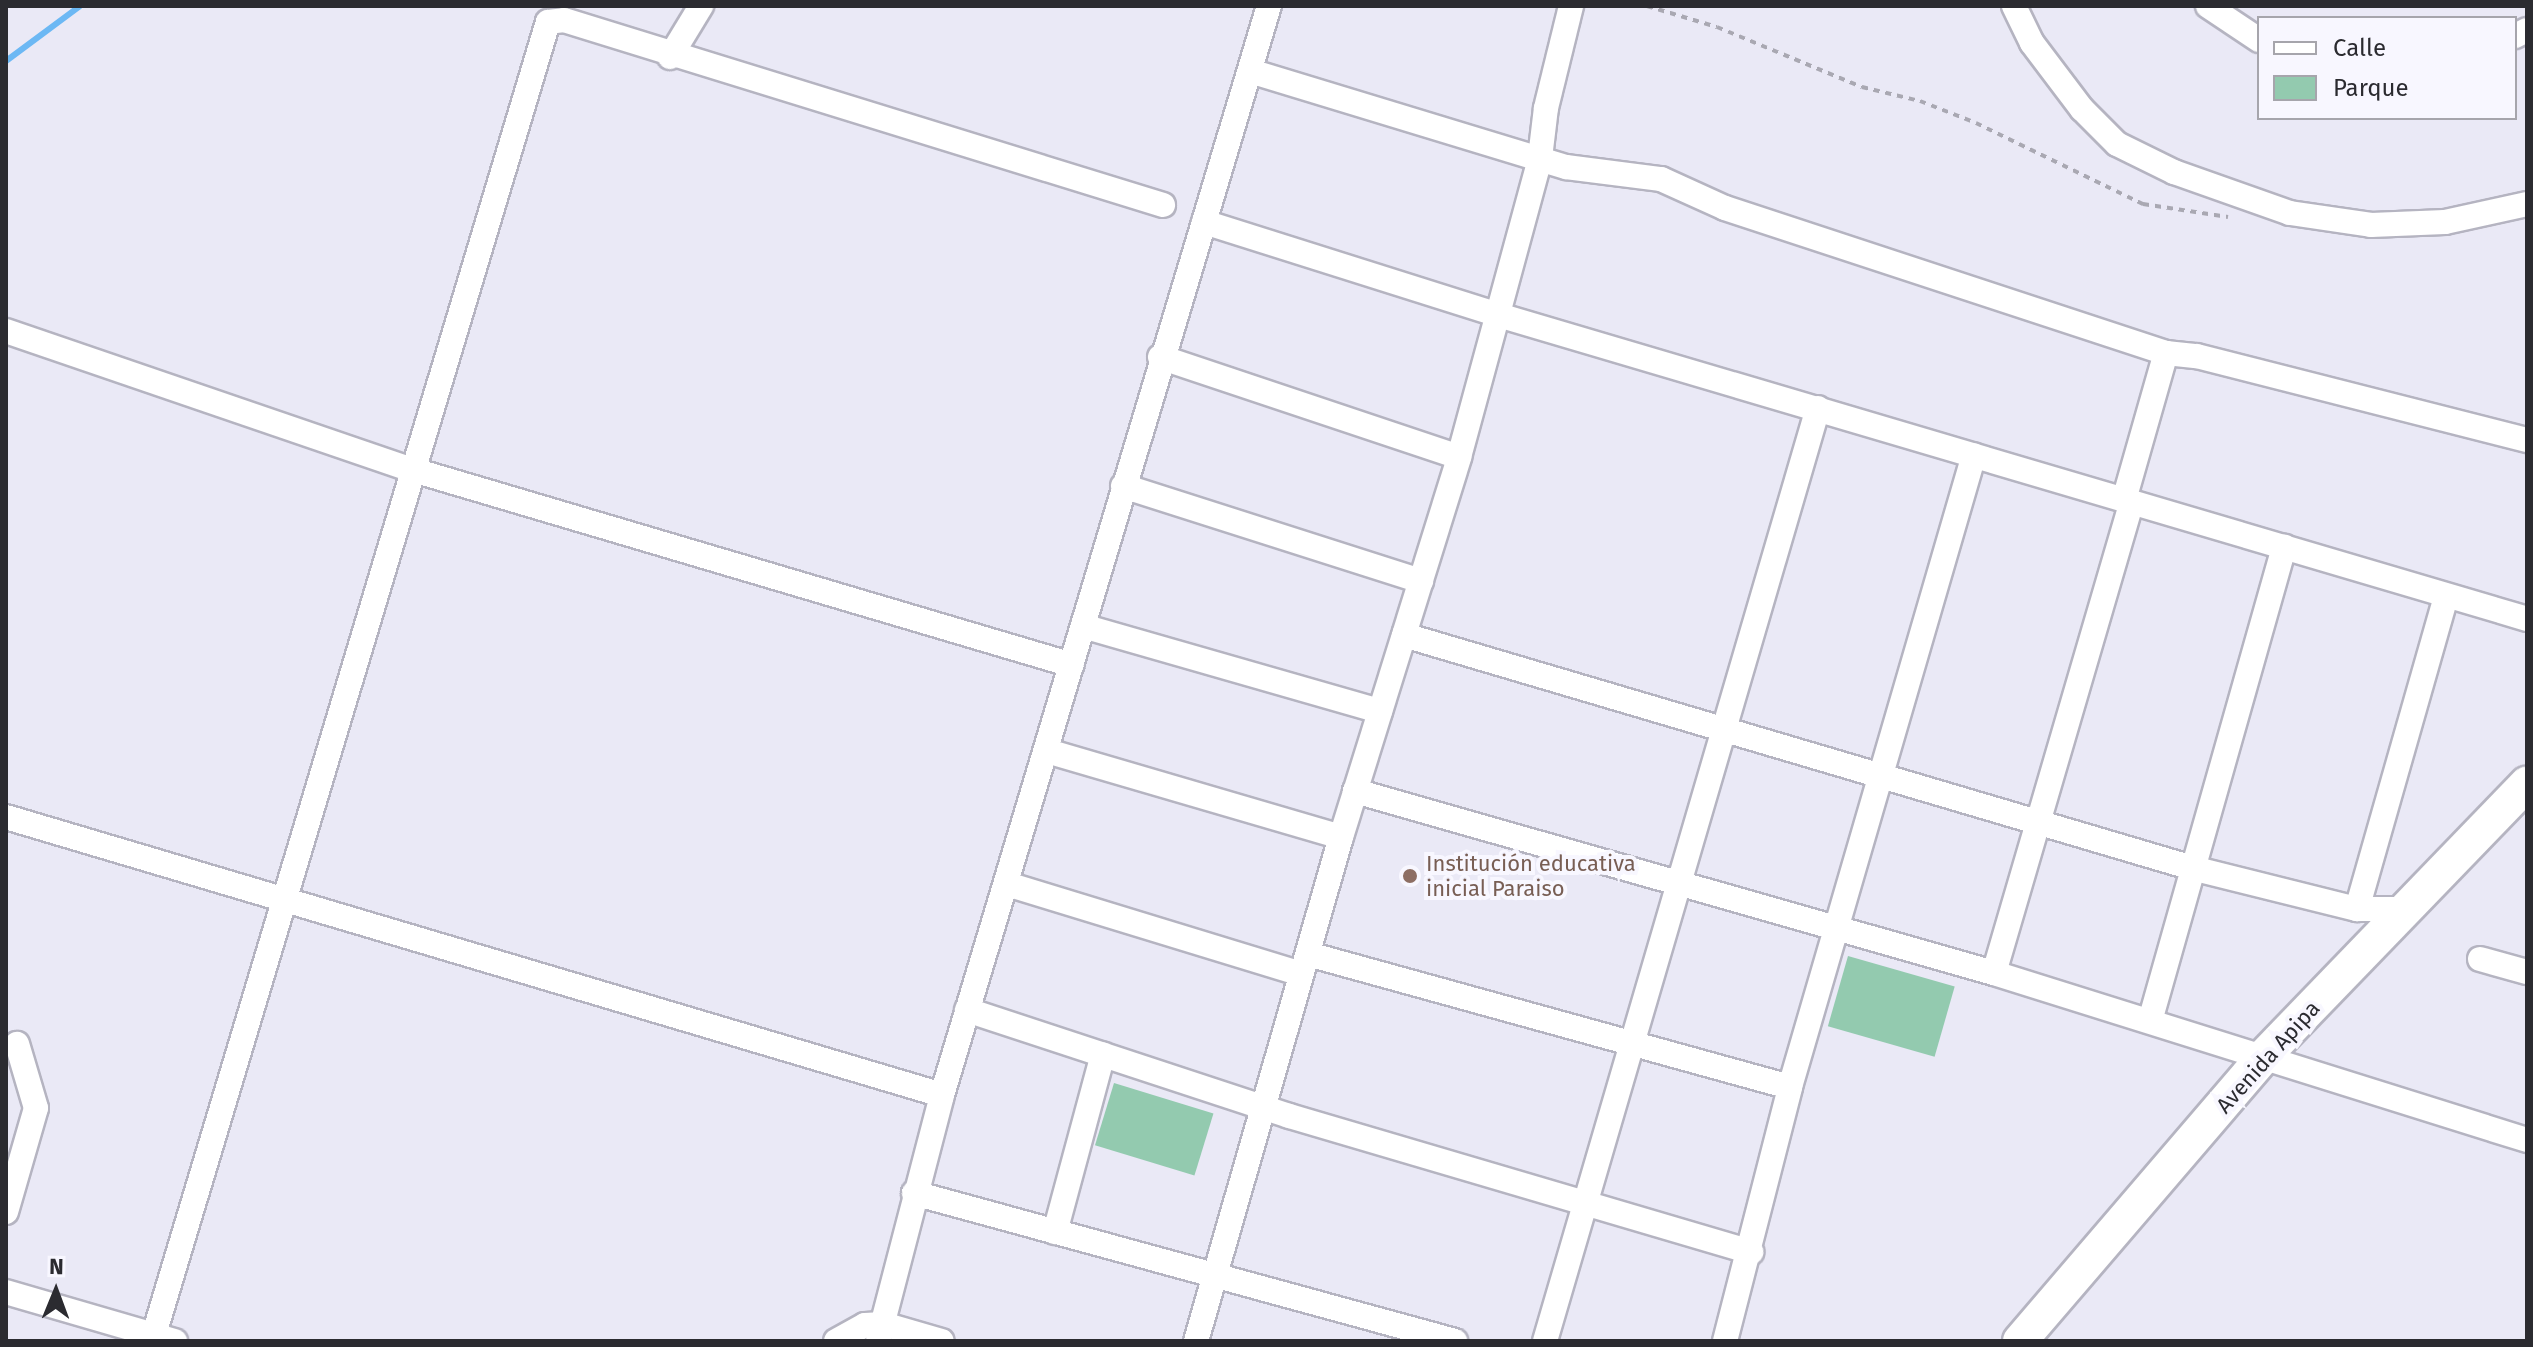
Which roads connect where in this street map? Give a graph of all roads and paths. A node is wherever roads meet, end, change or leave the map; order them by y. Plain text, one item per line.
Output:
1 (701, 6) edge
2 (1269, 6) edge
3 (1571, 6) edge
4 (1647, 6) edge
5 (2014, 6) edge
6 (2208, 6) edge
7 (2257, 39) edge
8 (670, 57) junction
9 (1250, 71) junction
10 (1540, 158) junction
11 (2527, 204) edge
12 (1163, 205) dead end
13 (2235, 218) dead end
14 (1204, 222) junction
15 (1495, 314) junction
16 (6, 331) edge
17 (2166, 353) junction
18 (1160, 357) junction
19 (1818, 408) junction
20 (2527, 440) edge
21 (1974, 455) junction
22 (1459, 457) junction
23 (410, 469) junction
24 (1123, 486) junction
25 (2128, 501) junction
26 (2284, 547) junction
27 (1421, 581) junction
28 (2446, 597) junction
29 (2527, 619) edge
30 (1083, 626) junction
31 (1404, 635) junction
32 (1072, 665) junction
33 (1380, 711) junction
34 (1724, 727) junction
35 (1047, 751) junction
36 (1882, 773) junction
37 (2527, 784) edge
38 (1355, 791) junction
39 (6, 817) edge
40 (2038, 820) junction
41 (1341, 837) junction
42 (2196, 869) junction
43 (1007, 884) junction
44 (1676, 886) junction
45 (285, 899) junction
46 (2357, 909) junction
47 (2411, 909) junction
48 (1837, 927) junction
49 (2480, 959) dead end
50 (1305, 964) junction
51 (2527, 972) edge
52 (1994, 973) junction
53 (967, 1010) junction
54 (2150, 1021) junction
55 (17, 1044) dead end
56 (1634, 1044) junction
57 (1103, 1054) junction
58 (2263, 1057) junction
59 (1790, 1087) junction
60 (942, 1095) junction
61 (1263, 1106) junction
62 (2527, 1140) edge
63 (914, 1193) junction
64 (1587, 1205) junction
65 (6, 1212) edge
66 (1055, 1232) junction
67 (1751, 1252) junction
68 (1215, 1278) junction
69 (6, 1292) edge
70 (880, 1333) edge
71 (160, 1339) edge
72 (836, 1341) edge
73 (942, 1341) edge
74 (1196, 1341) edge
75 (1455, 1341) edge
76 (1545, 1341) edge
77 (1725, 1341) edge
78 (2020, 1341) edge

1 - 8 street
2 - 9 street
3 - 10 street
4 - 13 path
5 - 11 street
6 - 7 street
8 - 12 street
8 - 23 street
9 - 10 street
9 - 14 street
10 - 15 street
10 - 17 street
14 - 15 street
14 - 18 street
15 - 19 street
15 - 22 street
16 - 23 street
17 - 20 street
17 - 25 street
18 - 22 street
18 - 24 street
19 - 21 street
19 - 34 street
21 - 25 street
21 - 36 street
22 - 27 street
23 - 32 street
23 - 45 street
24 - 27 street
24 - 30 street
25 - 26 street
25 - 40 street
26 - 28 street
26 - 42 street
27 - 31 street
28 - 29 street
28 - 46 street
30 - 32 street
30 - 33 street
31 - 33 street
31 - 34 street
32 - 35 street
33 - 38 street
34 - 36 street
34 - 44 street
35 - 41 street
35 - 43 street
36 - 40 street
36 - 48 street
37 - 47 street, Avenida Apipa
38 - 41 street
38 - 44 street
39 - 45 street
40 - 42 street
40 - 52 street
41 - 50 street
42 - 46 street
42 - 54 street
43 - 50 street
43 - 53 street
44 - 48 street
44 - 56 street
45 - 60 street
45 - 71 street
46 - 47 street
47 - 58 street, Avenida Apipa
48 - 52 street
48 - 59 street
49 - 51 street
50 - 56 street
50 - 61 street
52 - 54 street
53 - 57 street
53 - 60 street
54 - 58 street
55 - 65 street
56 - 59 street
56 - 64 street
57 - 61 street
57 - 66 street
58 - 62 street
58 - 78 street, Avenida Apipa
59 - 67 street
60 - 63 street
61 - 64 street
61 - 68 street
63 - 66 street
63 - 70 street
64 - 67 street
64 - 76 street
66 - 68 street
67 - 77 street
68 - 74 street
68 - 75 street
69 - 71 street
70 - 72 street
70 - 73 street

